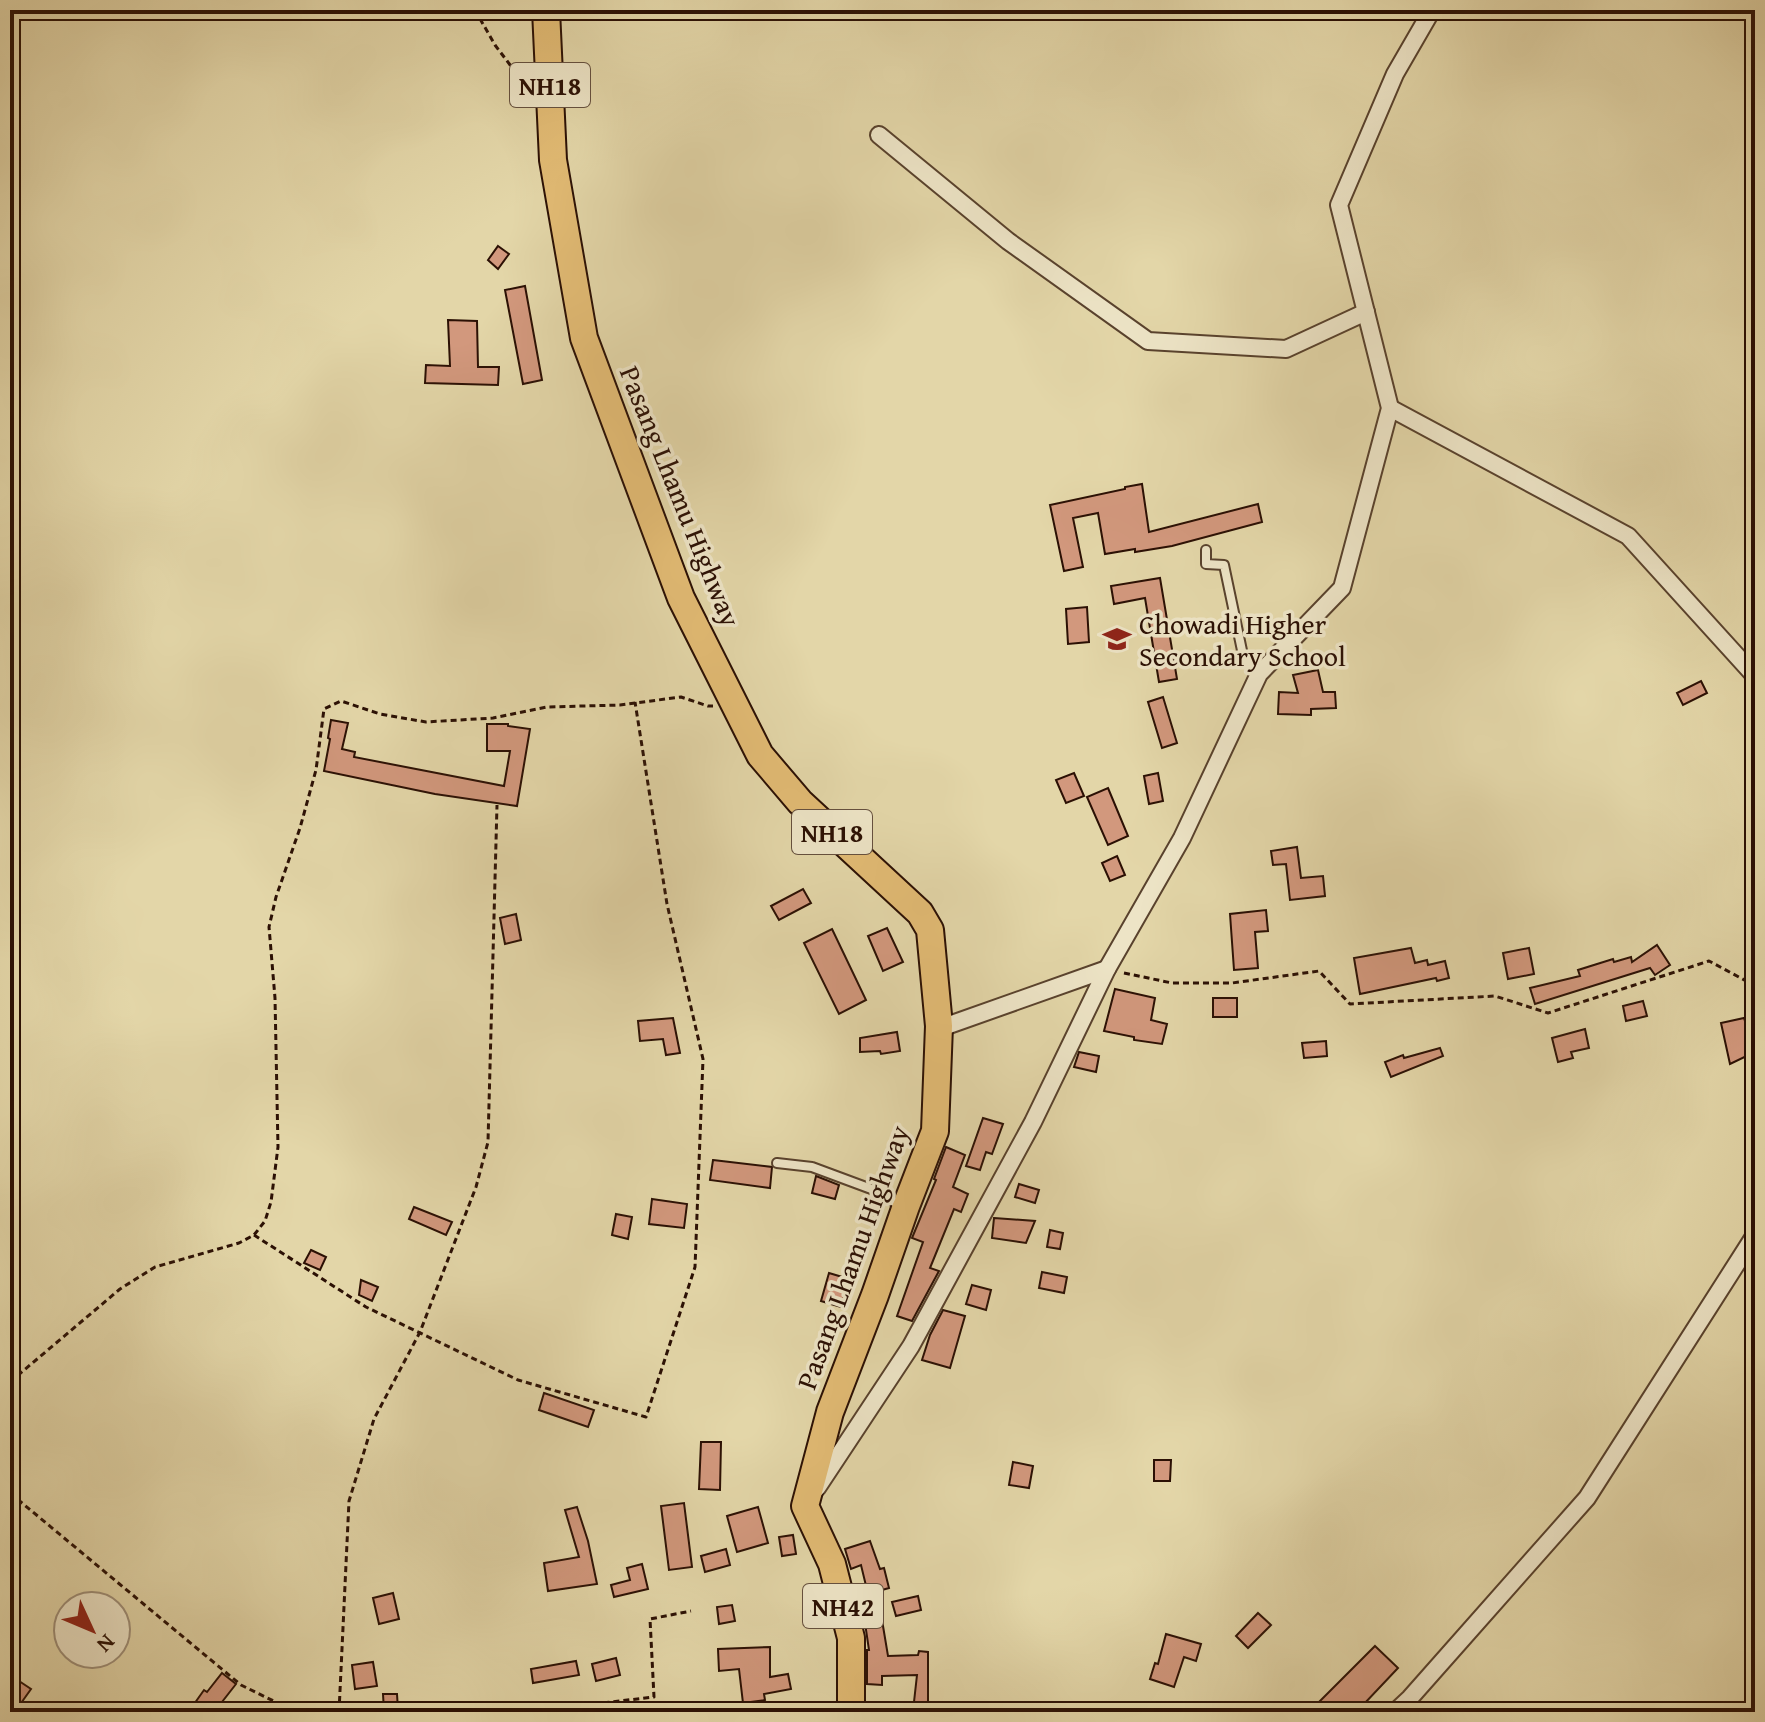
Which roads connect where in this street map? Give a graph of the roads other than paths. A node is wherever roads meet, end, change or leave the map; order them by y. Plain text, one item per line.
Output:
1 (546, 10) edge
2 (1432, 10) edge
3 (879, 135) dead end
4 (1366, 312) junction
5 (1390, 408) junction
6 (1206, 550) dead end
7 (1259, 674) junction
8 (1755, 676) edge
9 (1107, 969) junction
10 (939, 1026) junction
11 (777, 1163) dead end
12 (906, 1206) junction
13 (1755, 1235) edge
14 (805, 1506) junction
15 (851, 1712) edge
16 (1395, 1712) edge

1 - 10 main road, Pasang Lhamu Highway / NH18
2 - 4 street
3 - 4 street
4 - 5 street
5 - 7 street
5 - 8 street
6 - 7 lane
7 - 9 street
9 - 10 street
9 - 14 street
10 - 12 main road, Pasang Lhamu Highway / NH18
11 - 12 lane
12 - 14 main road, Pasang Lhamu Highway / NH18
13 - 16 street
14 - 15 main road, NH42

